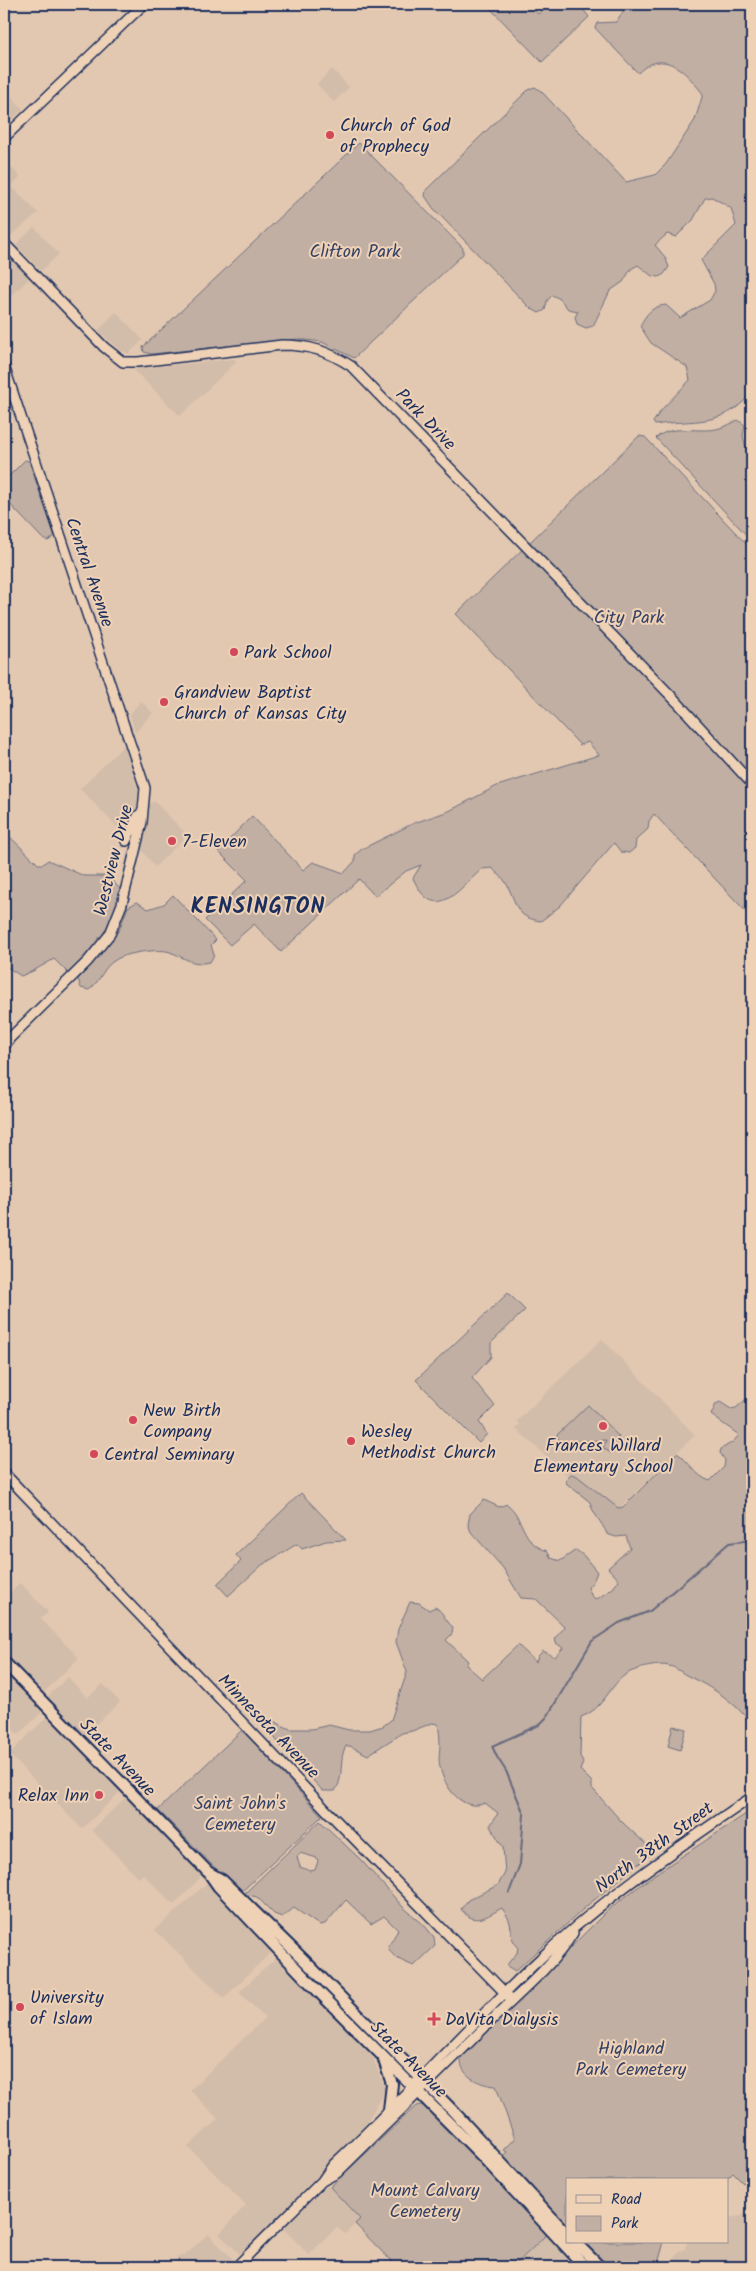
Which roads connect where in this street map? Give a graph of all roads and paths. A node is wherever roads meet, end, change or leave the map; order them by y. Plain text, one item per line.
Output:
1 (144, 4) edge
2 (4, 138) edge
3 (6, 245) dead end
4 (4, 366) edge
5 (752, 784) edge
6 (145, 788) joint
7 (144, 811) junction
8 (126, 841) dead end
9 (4, 1047) edge
10 (4, 1473) edge
11 (4, 1662) edge
12 (752, 1797) edge
13 (210, 1874) junction
14 (509, 1997) junction
15 (382, 2055) junction
16 (420, 2085) junction
17 (389, 2110) junction
18 (322, 2181) junction
19 (566, 2233) edge
20 (577, 2244) edge
21 (236, 2267) edge
22 (585, 2267) edge
23 (600, 2267) edge

1 - 2 main road
3 - 5 main road, Park Drive
4 - 6 main road, Central Avenue
6 - 7 main road, Westview Drive
7 - 8 main road
7 - 9 main road, Westview Drive
10 - 14 main road, Minnesota Avenue
11 - 13 main road, State Avenue
12 - 14 main road, North 38th Street
13 - 15 main road, State Avenue
13 - 16 main road, State Avenue
14 - 16 main road, North 38th Street
15 - 16 main road, State Avenue
15 - 17 main road
16 - 17 main road, North 38th Street
16 - 18 main road, North 38th Street
16 - 19 main road, State Avenue
16 - 22 main road, State Avenue
17 - 18 main road, North 38th Street
18 - 21 main road, North 38th Street
20 - 23 main road

